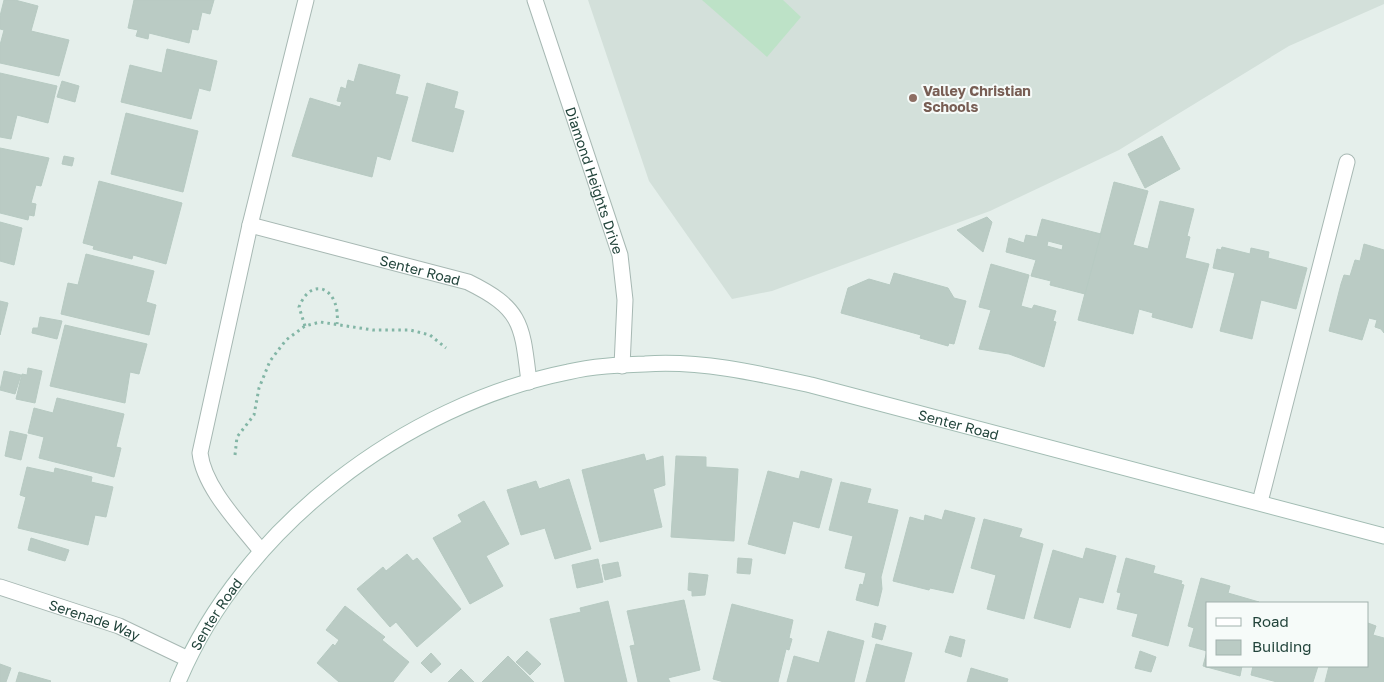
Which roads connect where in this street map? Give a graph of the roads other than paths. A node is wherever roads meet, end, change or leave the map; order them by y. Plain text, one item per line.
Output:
1 (306, 0) edge
2 (535, 0) edge
3 (1347, 162) dead end
4 (250, 225) junction
5 (622, 366) junction
6 (529, 382) junction
7 (1260, 502) junction
8 (1384, 536) edge
9 (261, 551) junction
10 (0, 587) edge
11 (188, 658) junction
12 (178, 682) edge

1 - 4 street
2 - 5 street, Diamond Heights Drive
3 - 7 street
4 - 6 street, Senter Road
4 - 9 street
5 - 6 street, Senter Road
5 - 7 street, Senter Road
6 - 9 street, Senter Road
7 - 8 street, Senter Road
9 - 11 street, Senter Road
10 - 11 street, Serenade Way
11 - 12 street, Senter Road

